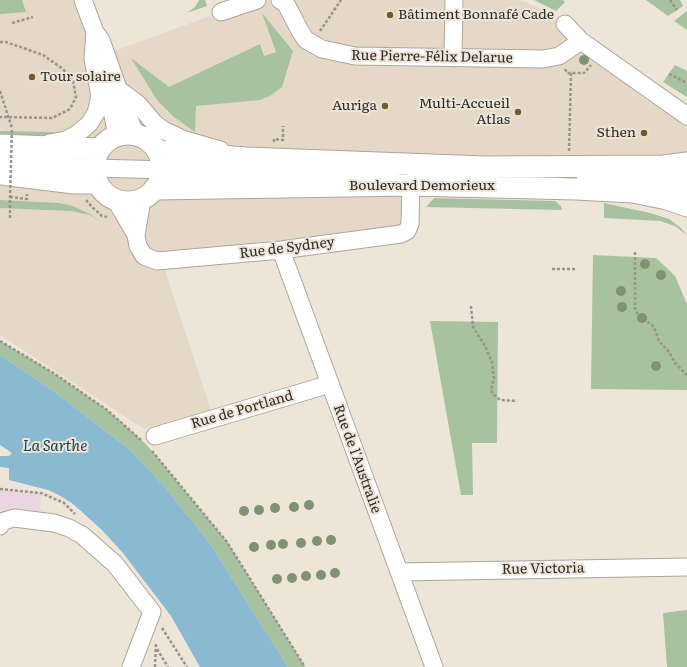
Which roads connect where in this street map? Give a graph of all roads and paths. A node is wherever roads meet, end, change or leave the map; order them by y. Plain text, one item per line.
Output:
1 (83, 0) edge
2 (254, 0) edge
3 (280, 0) edge
4 (341, 0) edge
5 (454, 0) edge
6 (670, 0) edge
7 (677, 10) dead end
8 (221, 12) dead end
9 (33, 18) dead end
10 (12, 23) dead end
11 (565, 24) dead end
12 (94, 37) junction
13 (581, 40) junction
14 (0, 42) edge
15 (312, 43) junction
16 (453, 58) junction
17 (567, 73) dead end
18 (571, 73) junction
19 (584, 73) dead end
20 (669, 74) dead end
21 (687, 83) edge
22 (118, 89) junction
23 (0, 91) edge
24 (687, 116) edge
25 (0, 117) edge
26 (10, 117) junction
27 (283, 126) dead end
28 (126, 135) junction
29 (274, 140) dead end
30 (100, 149) junction
31 (2, 151) edge
32 (246, 158) junction
33 (569, 158) dead end
34 (160, 160) junction
35 (687, 163) edge
36 (0, 174) edge
37 (96, 176) junction
38 (687, 182) edge
39 (411, 185) junction
40 (687, 192) edge
41 (148, 194) junction
42 (12, 197) junction
43 (82, 198) dead end
44 (27, 199) dead end
45 (687, 206) edge
46 (112, 208) junction
47 (10, 218) dead end
48 (136, 235) junction
49 (281, 250) junction
50 (635, 252) dead end
51 (552, 269) dead end
52 (575, 269) dead end
53 (471, 306) dead end
54 (0, 340) edge
55 (687, 375) edge
56 (330, 384) junction
57 (517, 400) dead end
58 (150, 440) junction
59 (1, 524) edge
60 (687, 567) edge
61 (399, 572) junction
62 (152, 612) junction
63 (131, 667) edge
64 (155, 667) edge
65 (168, 667) edge
66 (187, 667) edge
67 (305, 667) edge
68 (434, 667) edge

1 - 12 street
2 - 8 street
3 - 15 street, Rue Pierre-Félix Delarue
4 - 15 path
5 - 16 street
6 - 7 path
9 - 10 path
11 - 13 street
12 - 22 street
12 - 28 street
12 - 31 street
13 - 16 street, Rue Pierre-Félix Delarue
13 - 24 street
14 - 26 path
15 - 16 street, Rue Pierre-Félix Delarue
17 - 18 path
18 - 19 path
18 - 33 path
20 - 21 path
22 - 28 street
22 - 32 street
23 - 26 path
25 - 26 path
26 - 42 path, bridge
27 - 29 path
28 - 30 main road
28 - 34 main road
30 - 31 main road
30 - 37 main road
31 - 37 street
32 - 34 main road, Boulevard Demorieux
32 - 35 main road, Boulevard Demorieux
34 - 37 street
34 - 38 street
34 - 41 main road
36 - 37 main road
37 - 46 main road
38 - 40 main road
39 - 41 main road, Boulevard Demorieux
39 - 45 main road, Boulevard Demorieux
39 - 49 street, Rue de Sydney
41 - 46 main road, Boulevard Demorieux
41 - 48 street, Rue de Sydney
42 - 44 path
42 - 47 path
43 - 46 path
46 - 48 street, Rue de Sydney
48 - 49 street, Rue de Sydney
49 - 56 street, Rue de l'Australie
50 - 55 path
51 - 52 path
53 - 57 path
54 - 58 path
56 - 58 street, Rue de Portland
56 - 61 street, Rue de l'Australie
58 - 67 path
59 - 62 street
60 - 61 street, Rue Victoria
61 - 68 street, Rue de l'Australie
62 - 63 street
62 - 66 path
64 - 65 path

